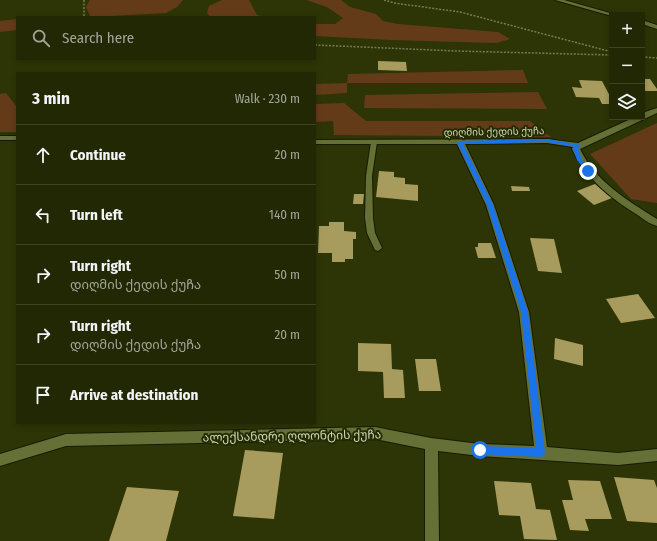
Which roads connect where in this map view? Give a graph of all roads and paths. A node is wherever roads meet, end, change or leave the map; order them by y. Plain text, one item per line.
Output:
1 (84, 0) edge
2 (384, 0) edge
3 (558, 0) edge
4 (609, 14) edge
5 (84, 16) edge
6 (645, 23) edge
7 (657, 27) edge
8 (316, 45) edge
9 (609, 51) edge
10 (609, 55) edge
11 (645, 57) edge
12 (657, 58) edge
13 (657, 110) edge
14 (645, 115) edge
15 (635, 120) edge
16 (0, 138) edge
17 (16, 138) edge
18 (316, 142) edge
19 (374, 142) junction
20 (460, 142) junction
21 (579, 146) junction
22 (657, 223) edge
23 (378, 248) dead end
24 (431, 444) junction
25 (541, 453) junction
26 (657, 455) edge
27 (0, 460) edge
28 (432, 541) edge

1 - 5 path
2 - 9 path
3 - 4 street
6 - 7 street
8 - 10 path
11 - 12 path
13 - 14 street
15 - 21 street
16 - 17 street
18 - 19 street, დიღმის ქედის ქუჩა
19 - 20 street, დიღმის ქედის ქუჩა
19 - 23 lane
20 - 21 street, დიღმის ქედის ქუჩა
20 - 25 street
21 - 22 street
24 - 25 street, ალექსანდრე ღლონტის ქუჩა
24 - 27 street, ალექსანდრე ღლონტის ქუჩა
24 - 28 street
25 - 26 street, ალექსანდრე ღლონტის ქუჩა

